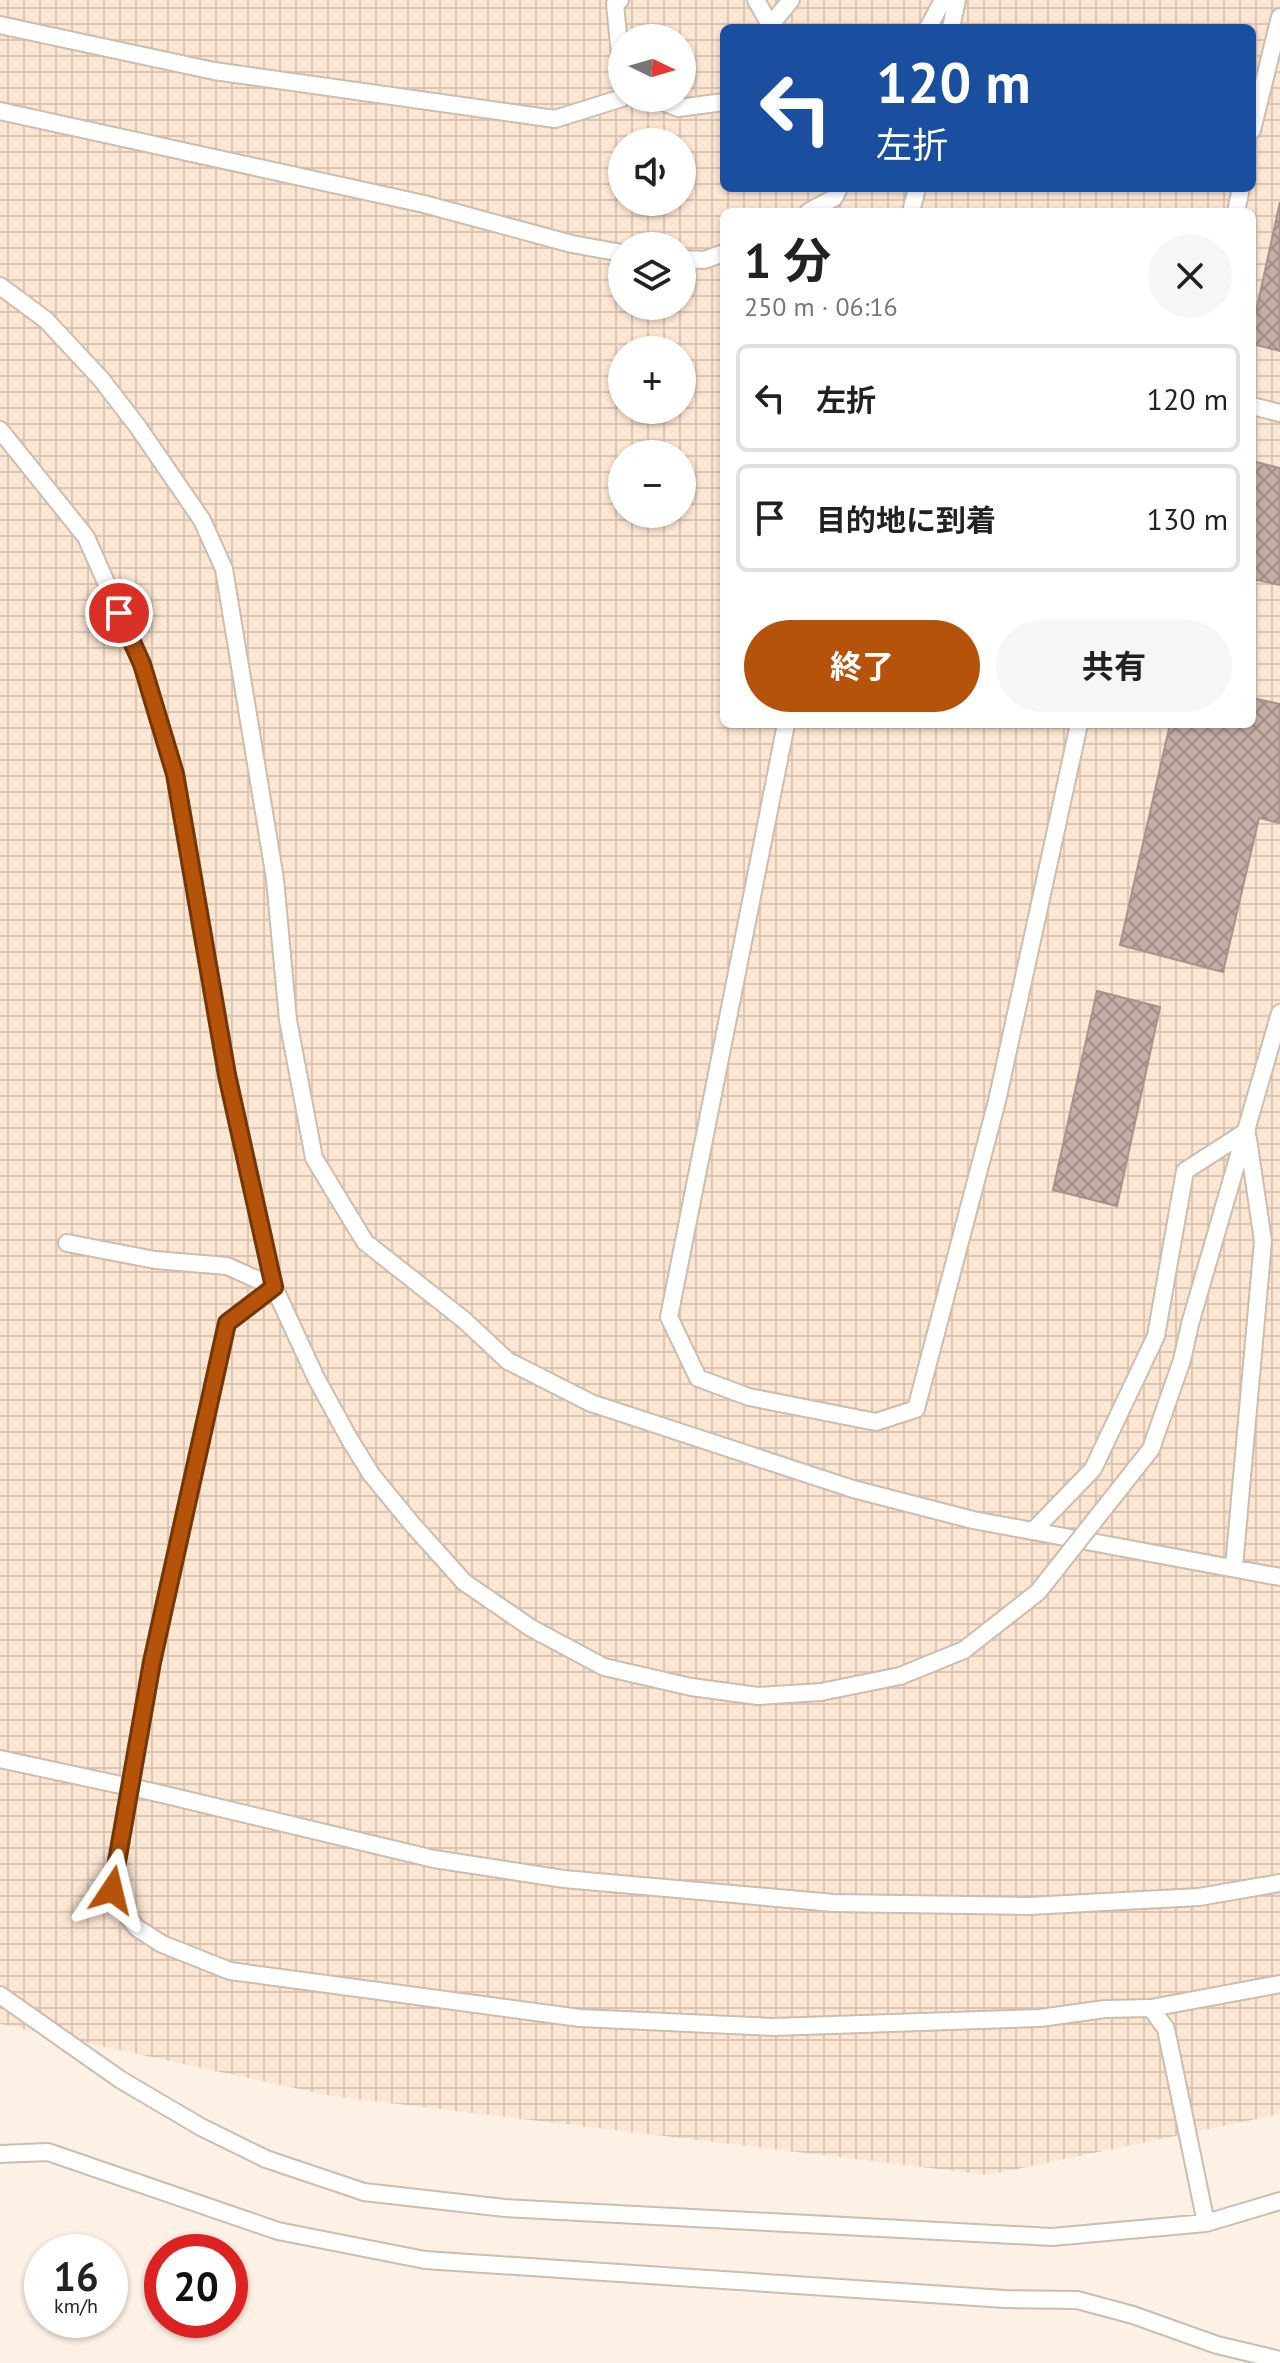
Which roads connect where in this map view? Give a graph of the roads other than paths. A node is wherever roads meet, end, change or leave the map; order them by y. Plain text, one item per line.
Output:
1 (620, 0) edge
2 (756, 0) edge
3 (791, 0) edge
4 (943, 0) edge
5 (957, 0) edge
6 (1280, 21) edge
7 (617, 24) edge
8 (768, 24) edge
9 (771, 24) edge
10 (930, 24) edge
11 (952, 24) edge
12 (0, 25) edge
13 (608, 102) edge
14 (720, 103) edge
15 (696, 106) edge
16 (0, 111) edge
17 (1256, 114) edge
18 (837, 192) edge
19 (815, 208) edge
20 (608, 250) edge
21 (720, 254) edge
22 (696, 260) edge
23 (0, 286) edge
24 (1256, 407) edge
25 (1280, 413) edge
26 (0, 430) edge
27 (785, 728) edge
28 (1078, 728) edge
29 (1280, 1013) edge
30 (1247, 1131) junction
31 (67, 1243) dead end
32 (274, 1287) junction
33 (1033, 1531) junction
34 (1234, 1567) junction
35 (1280, 1577) edge
36 (0, 1759) edge
37 (1280, 1883) edge
38 (1280, 1984) edge
39 (0, 1995) edge
40 (1151, 2008) junction
41 (0, 2154) edge
42 (1280, 2201) edge
43 (1206, 2223) junction
44 (1280, 2360) edge

1 - 7 lane
2 - 8 lane
3 - 9 lane
4 - 10 lane
5 - 11 lane
6 - 17 lane
12 - 13 lane
14 - 15 lane
16 - 20 lane
18 - 19 lane
21 - 22 lane
23 - 33 lane
24 - 25 lane
26 - 32 lane
27 - 28 lane
29 - 30 lane
30 - 32 lane, bridge
30 - 33 lane
30 - 34 lane
31 - 32 lane
32 - 40 lane, bridge
33 - 34 lane
34 - 35 lane
36 - 37 lane
38 - 40 lane
39 - 43 lane
40 - 43 lane
41 - 44 lane
42 - 43 lane

